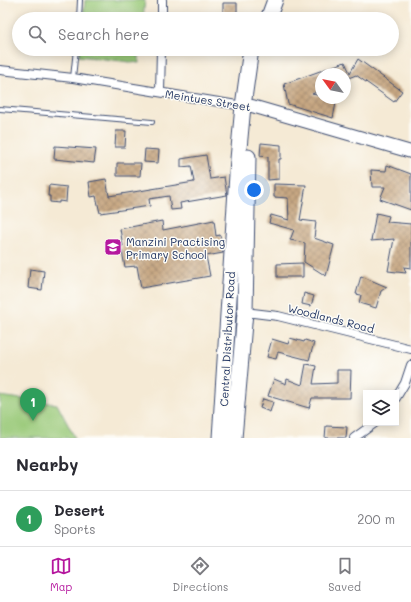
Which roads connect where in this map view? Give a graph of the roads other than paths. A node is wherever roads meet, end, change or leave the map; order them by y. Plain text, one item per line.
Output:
1 (80, 0) edge
2 (162, 0) edge
3 (264, 0) edge
4 (275, 0) edge
5 (79, 12) edge
6 (162, 12) edge
7 (261, 12) edge
8 (271, 12) edge
9 (76, 56) edge
10 (161, 56) edge
11 (251, 56) edge
12 (259, 56) edge
13 (0, 70) edge
14 (74, 78) junction
15 (160, 92) junction
16 (248, 106) junction
17 (0, 109) edge
18 (152, 122) dead end
19 (411, 152) edge
20 (245, 312) junction
21 (411, 349) edge
22 (411, 365) edge
23 (399, 393) edge
24 (371, 426) edge
25 (220, 438) edge
26 (234, 438) edge
27 (354, 438) edge

1 - 5 lane
2 - 6 street
3 - 7 highway
4 - 8 highway
9 - 14 lane
10 - 15 street
11 - 16 highway, Central Distributor Road
12 - 16 highway, Central Distributor Road
13 - 14 street, Meintues Street
14 - 15 street, Meintues Street
15 - 16 street, Meintues Street
16 - 19 street, Meintues Street
16 - 20 highway, Central Distributor Road
16 - 25 highway, Central Distributor Road
17 - 18 lane
20 - 21 street, Woodlands Road
20 - 26 highway, Central Distributor Road
22 - 23 street
24 - 27 street

